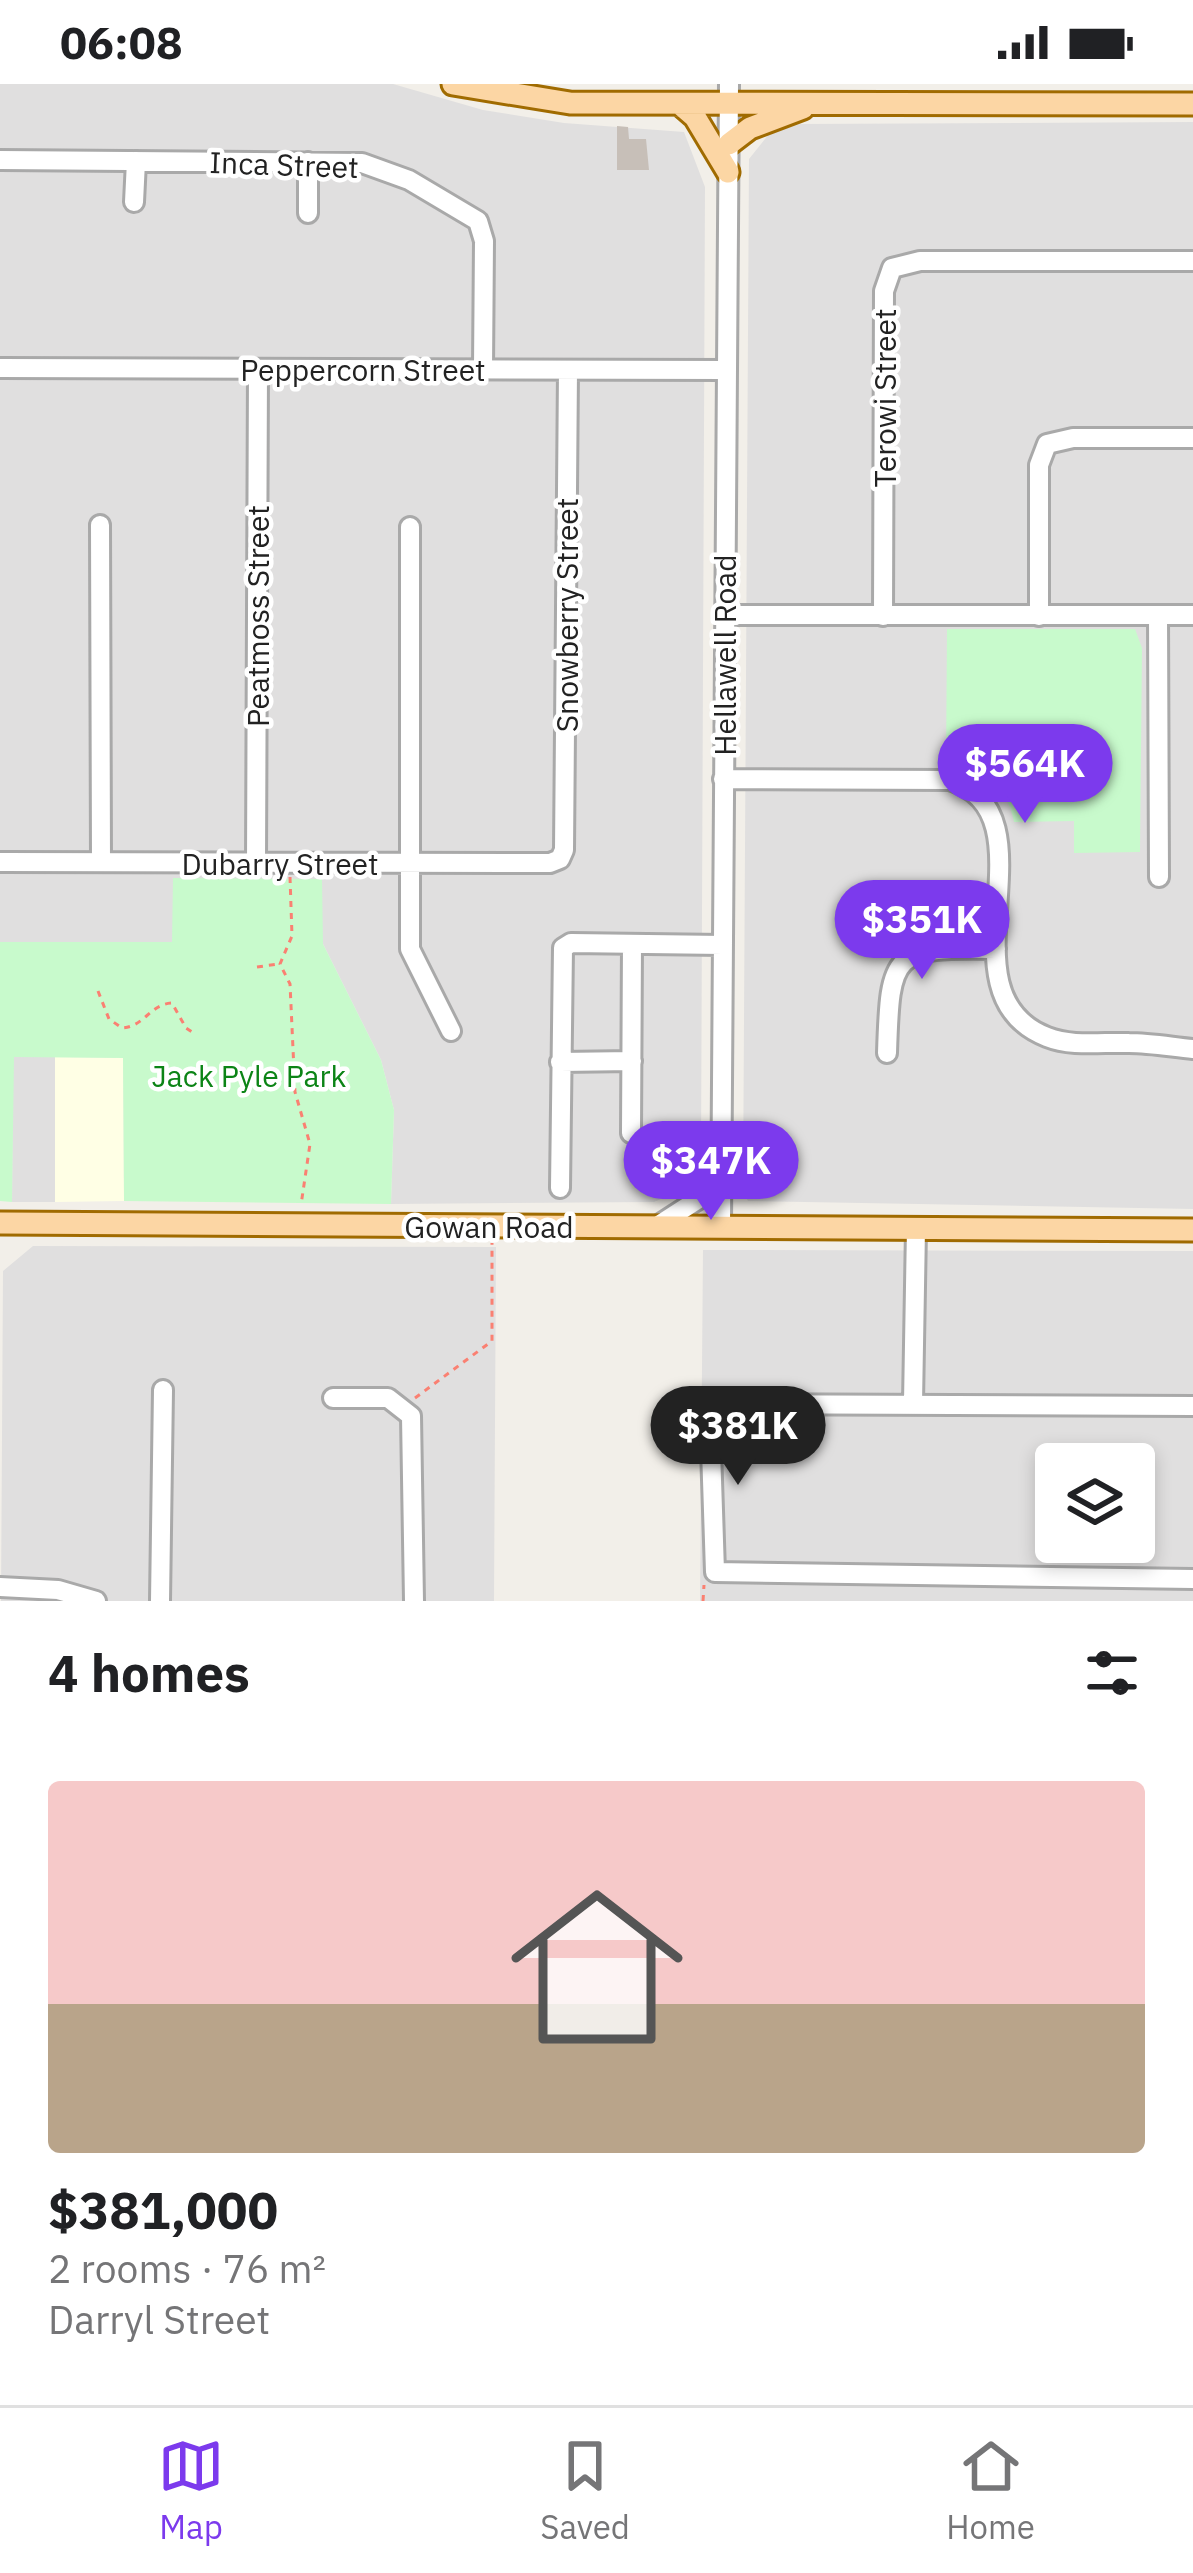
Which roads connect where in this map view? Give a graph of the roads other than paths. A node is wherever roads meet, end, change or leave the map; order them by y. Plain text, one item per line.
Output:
1 (453, 84) edge
2 (729, 93) edge
3 (1077, 94) edge
4 (820, 102) junction
5 (680, 104) junction
6 (1193, 104) edge
7 (728, 144) junction
8 (0, 160) edge
9 (136, 161) junction
10 (308, 162) junction
11 (728, 172) junction
12 (134, 202) dead end
13 (308, 213) dead end
14 (1193, 261) edge
15 (0, 368) edge
16 (258, 369) junction
17 (483, 369) junction
18 (568, 370) junction
19 (727, 370) junction
20 (1193, 438) edge
21 (100, 525) dead end
22 (410, 527) dead end
23 (724, 615) junction
24 (1193, 615) edge
25 (883, 616) junction
26 (1039, 616) junction
27 (1159, 616) junction
28 (723, 778) junction
29 (560, 859) joint
30 (0, 862) edge
31 (100, 862) junction
32 (256, 863) junction
33 (410, 863) junction
34 (1159, 877) dead end
35 (632, 944) junction
36 (723, 945) junction
37 (995, 949) junction
38 (452, 1031) dead end
39 (1193, 1049) edge
40 (887, 1053) dead end
41 (560, 1061) junction
42 (632, 1061) junction
43 (632, 1133) dead end
44 (722, 1174) junction
45 (560, 1188) dead end
46 (0, 1223) edge
47 (721, 1225) junction
48 (657, 1226) junction
49 (916, 1228) junction
50 (1193, 1230) edge
51 (163, 1390) dead end
52 (333, 1398) dead end
53 (914, 1403) junction
54 (1193, 1406) edge
55 (1193, 1579) edge
56 (0, 1587) edge
57 (96, 1601) edge
58 (160, 1601) edge
59 (414, 1601) edge

1 - 5 main road
2 - 4 main road
2 - 5 main road
2 - 7 street, Hellawell Road
3 - 4 main road
3 - 6 main road
4 - 7 main road
5 - 11 main road
7 - 11 street, Hellawell Road
8 - 9 street, Inca Street
9 - 10 street, Inca Street
9 - 12 street
10 - 13 street
10 - 17 street, Inca Street
11 - 19 street, Hellawell Road
14 - 25 street, Terowi Street
15 - 16 street, Peppercorn Street
16 - 17 street, Peppercorn Street
16 - 32 street, Peatmoss Street
17 - 18 street, Peppercorn Street
18 - 19 street, Peppercorn Street
18 - 29 street, Snowberry Street
19 - 23 street, Hellawell Road
20 - 26 street
21 - 31 street
22 - 33 street
23 - 25 street
23 - 28 street, Hellawell Road
24 - 27 street
25 - 26 street
26 - 27 street
27 - 34 street
28 - 36 street, Hellawell Road
28 - 37 street
29 - 33 street, Dubarry Street
30 - 31 street, Dubarry Street
31 - 32 street, Dubarry Street
32 - 33 street, Dubarry Street
33 - 38 street
35 - 36 street
35 - 41 street
35 - 42 street
36 - 44 street, Hellawell Road
37 - 39 street
37 - 40 street
41 - 42 street
41 - 45 street
42 - 43 street
44 - 47 street, Hellawell Road
44 - 48 street
46 - 48 main road, Gowan Road
47 - 48 main road, Gowan Road
47 - 49 main road, Gowan Road
49 - 50 main road, Gowan Road
49 - 53 street
51 - 58 street
52 - 59 street
53 - 54 street
53 - 55 street
56 - 57 street

